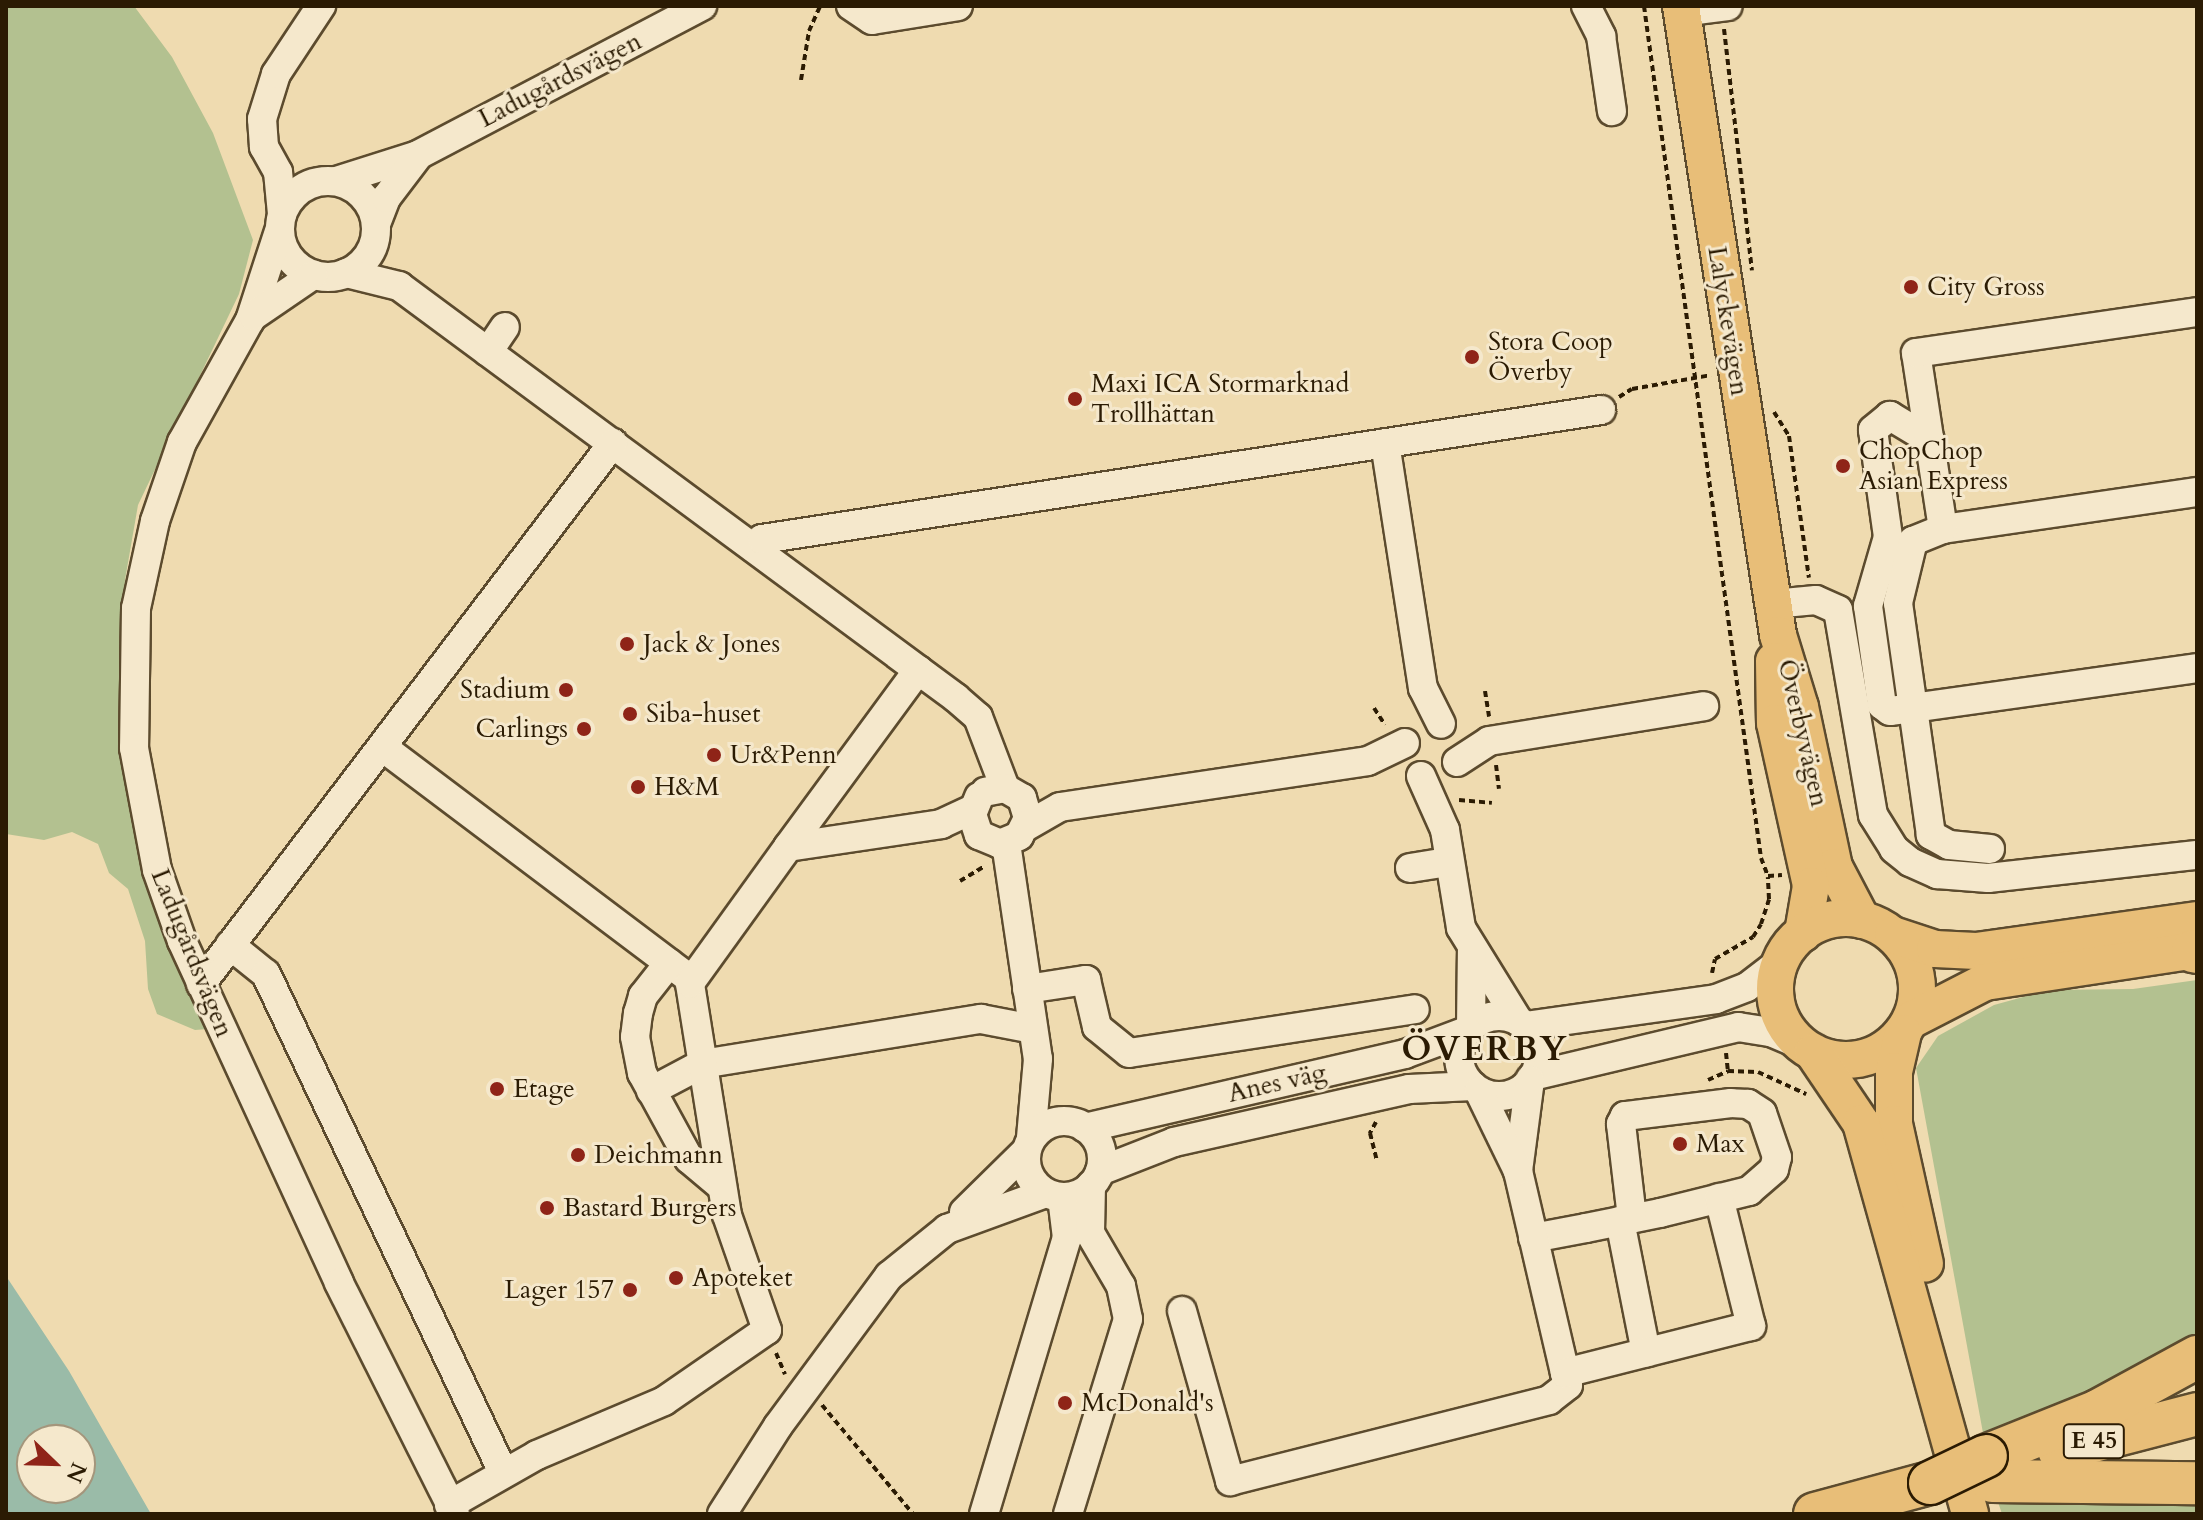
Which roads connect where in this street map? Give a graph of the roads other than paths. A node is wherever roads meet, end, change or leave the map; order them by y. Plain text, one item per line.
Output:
1 (321, 6) edge
2 (702, 6) edge
3 (851, 6) edge
4 (958, 6) edge
5 (1586, 6) edge
6 (1728, 6) edge
7 (1721, 7) edge
8 (1681, 9) edge
9 (1612, 111) dead end
10 (418, 155) junction
11 (278, 172) junction
12 (326, 182) junction
13 (280, 223) junction
14 (375, 233) junction
15 (346, 273) junction
16 (313, 275) junction
17 (399, 286) junction
18 (2197, 312) edge
19 (250, 320) junction
20 (505, 327) dead end
21 (488, 352) junction
22 (1601, 410) road end
23 (1930, 440) junction
24 (613, 443) junction
25 (1385, 443) junction
26 (2197, 492) edge
27 (1943, 529) junction
28 (754, 548) junction
29 (1776, 620) junction
30 (2197, 668) edge
31 (918, 670) junction
32 (1704, 706) dead end
33 (1913, 708) junction
34 (1429, 732) junction
35 (1489, 741) junction
36 (385, 749) junction
37 (1368, 761) junction
38 (1454, 767) junction
39 (1417, 774) junction
40 (999, 813) junction
41 (1445, 830) junction
42 (788, 847) junction
43 (1990, 849) dead end
44 (2197, 855) edge
45 (1449, 862) junction
46 (1410, 868) dead end
47 (1878, 928) junction
48 (2196, 943) edge
49 (230, 945) junction
50 (1472, 947) junction
51 (1790, 948) junction
52 (669, 963) junction
53 (692, 980) junction
54 (201, 984) junction
55 (1027, 989) junction
56 (1415, 1009) dead end
57 (1522, 1024) junction
58 (1907, 1027) junction
59 (1033, 1029) junction
60 (1469, 1029) junction
61 (1807, 1049) junction
62 (1038, 1059) junction
63 (702, 1064) junction
64 (1532, 1078) junction
65 (1476, 1089) junction
66 (651, 1091) junction
67 (1081, 1126) junction
68 (1029, 1145) junction
69 (1518, 1171) junction
70 (1096, 1178) junction
71 (720, 1185) junction
72 (1054, 1195) junction
73 (1719, 1198) junction
74 (1626, 1220) junction
75 (947, 1229) junction
76 (1079, 1236) junction
77 (1533, 1238) junction
78 (1182, 1311) dead end
79 (1646, 1352) junction
80 (2197, 1357) edge
81 (1567, 1379) junction
82 (2197, 1414) edge
83 (1978, 1471) edge
84 (503, 1472) junction
85 (2197, 1483) edge
86 (452, 1509) edge
87 (722, 1514) edge
88 (984, 1514) edge
89 (1068, 1514) edge
90 (1815, 1514) edge

1 - 11 street
2 - 10 street, Ladugårdsvägen
3 - 4 street
5 - 9 street
6 - 7 street
7 - 8 street
8 - 29 main road, Lalyckevägen
10 - 12 street, Ladugårdsvägen
10 - 14 street, Ladugårdsvägen
11 - 12 street
11 - 13 street
12 - 13 street
12 - 14 street
13 - 16 street
13 - 19 street, Ladugårdsvägen
14 - 15 street
14 - 17 street
15 - 16 street
15 - 17 street
16 - 19 street, Ladugårdsvägen
17 - 21 street
18 - 23 street
19 - 54 street, Ladugårdsvägen
20 - 21 street
21 - 24 street
22 - 25 street
23 - 27 street
23 - 33 street
24 - 28 street
24 - 36 street
25 - 28 street
25 - 34 street
26 - 27 street
27 - 33 street
28 - 31 street
29 - 44 street
29 - 47 main road, Överbyvägen
29 - 51 main road, Överbyvägen
30 - 33 street
31 - 40 street
31 - 42 street
32 - 35 street
33 - 43 street
34 - 35 street
34 - 37 street
34 - 38 street
34 - 39 street
35 - 38 street
36 - 49 street
36 - 52 street
37 - 39 street
37 - 40 street
38 - 39 street
38 - 41 street
39 - 41 street
40 - 42 street
40 - 55 street
41 - 45 street
42 - 53 street
45 - 46 street
45 - 50 street
47 - 48 main road
47 - 51 main road
47 - 58 main road, Överbyvägen
48 - 58 main road
49 - 54 street
49 - 84 street
50 - 57 street
50 - 60 street
51 - 57 street
51 - 61 main road, Överbyvägen
52 - 53 street
52 - 66 street
53 - 63 street
54 - 86 street, Ladugårdsvägen
55 - 56 street
55 - 59 street
57 - 60 street
57 - 64 street
58 - 61 main road
58 - 83 main road, Överbyvägen
59 - 62 street
59 - 63 street
60 - 65 street
60 - 67 street, Anes väg
61 - 64 street
61 - 83 main road, Överbyvägen
62 - 67 street
62 - 68 street
63 - 66 street
63 - 71 street
64 - 65 street
64 - 69 street
65 - 69 street
65 - 70 street, Anes väg
66 - 71 street
67 - 68 street
67 - 70 street
68 - 72 street
68 - 75 street
69 - 77 street
70 - 72 street
70 - 76 street
71 - 84 street
72 - 75 street
72 - 76 street
73 - 74 street
73 - 74 street
73 - 79 street
74 - 77 street
74 - 79 street
75 - 87 street
76 - 88 street
76 - 89 street
77 - 81 street
78 - 81 street
79 - 81 street
80 - 83 highway
82 - 83 highway, E 45
83 - 85 highway
83 - 90 highway, bridge
84 - 86 street

